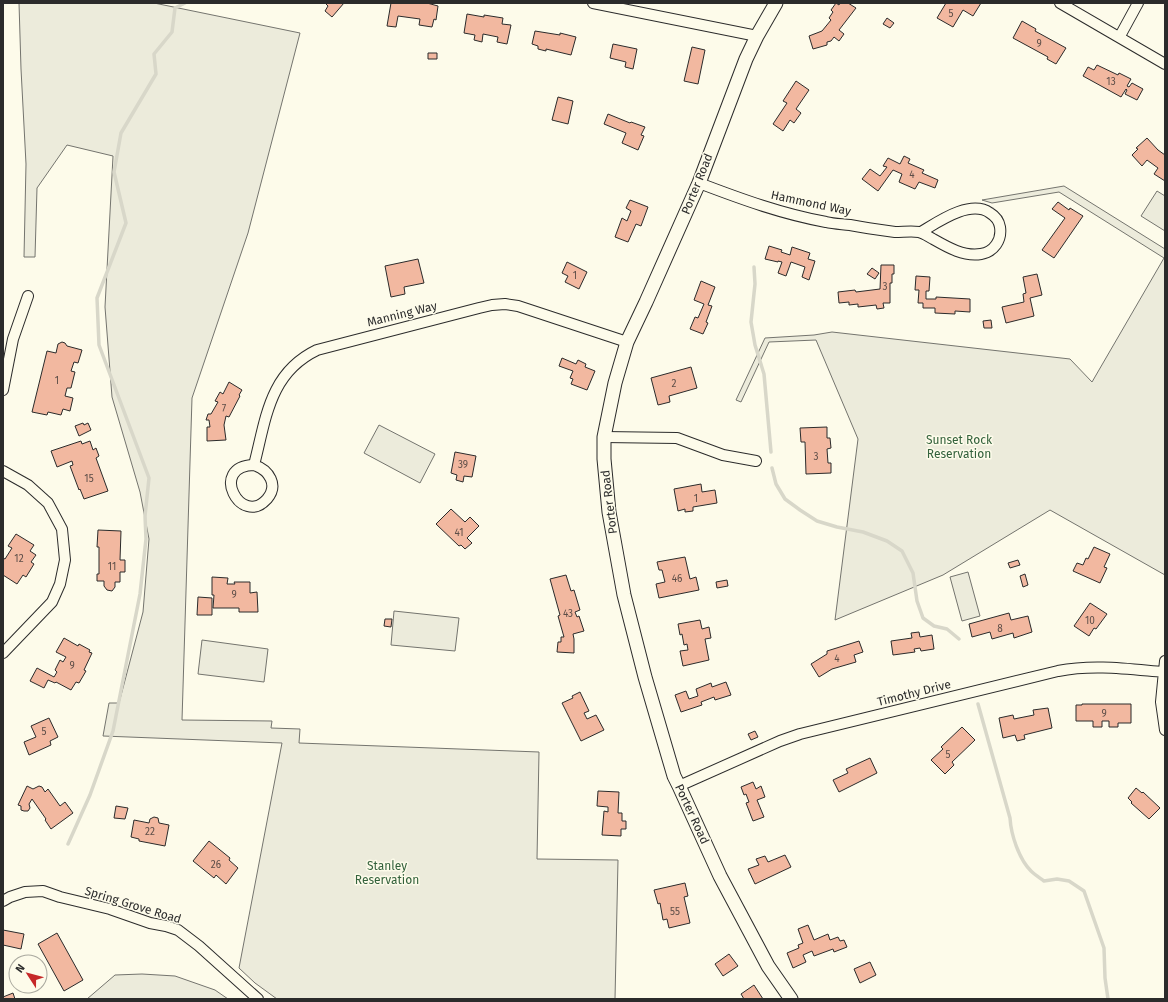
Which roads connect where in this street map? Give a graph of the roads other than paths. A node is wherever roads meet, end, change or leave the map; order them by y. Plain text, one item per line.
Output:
1 (593, 3) edge
2 (776, 3) edge
3 (1060, 3) edge
4 (1138, 3) edge
5 (757, 36) junction
6 (1120, 36) junction
7 (1165, 64) edge
8 (699, 183) junction
9 (921, 232) junction
10 (28, 296) dead end
11 (626, 342) junction
12 (3, 390) edge
13 (604, 437) junction
14 (756, 461) dead end
15 (254, 465) junction
16 (3, 471) edge
17 (3, 653) edge
18 (1165, 661) edge
19 (1163, 672) junction
20 (1165, 730) edge
21 (680, 786) junction
22 (3, 901) edge
23 (258, 999) edge
24 (791, 999) edge

1 - 5 street
2 - 5 street, Porter Road
3 - 6 street
4 - 6 street
5 - 8 street, Porter Road
6 - 7 street
8 - 9 street, Hammond Way
8 - 11 street, Porter Road
9 - 9 street, Hammond Way
10 - 12 street
11 - 13 street, Porter Road
11 - 15 street, Manning Way
13 - 14 street
13 - 21 street, Porter Road
15 - 15 street
16 - 17 street
18 - 19 street
19 - 20 street
19 - 21 street, Timothy Drive
21 - 24 street, Porter Road
22 - 23 street, Spring Grove Road

